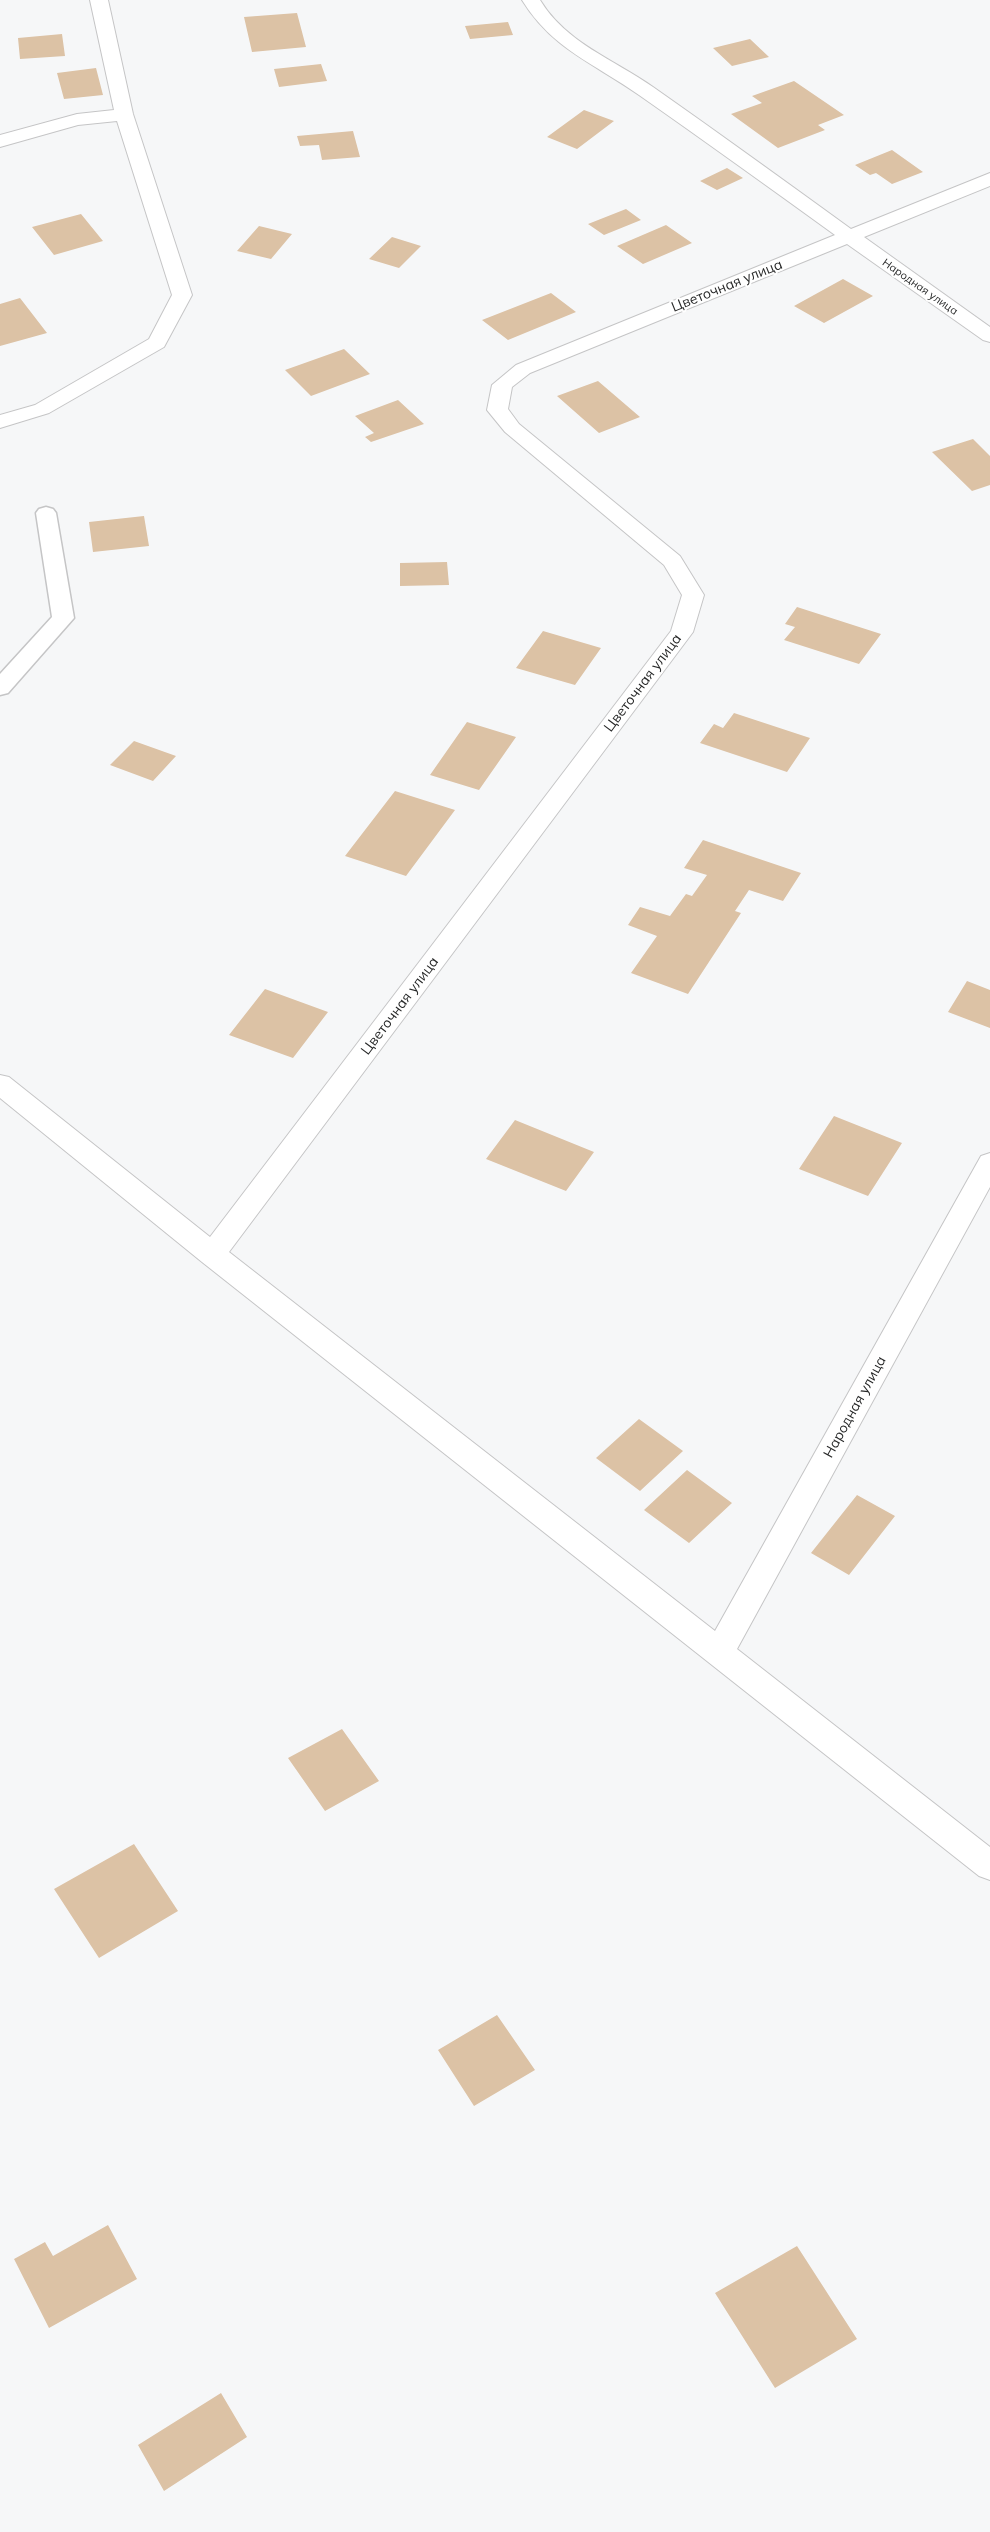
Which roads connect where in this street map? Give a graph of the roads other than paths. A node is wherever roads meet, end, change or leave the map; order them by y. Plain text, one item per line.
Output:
1 (98, 0) edge
2 (531, 0) edge
3 (124, 114) junction
4 (0, 141) edge
5 (990, 179) edge
6 (849, 237) junction
7 (990, 336) edge
8 (0, 422) edge
9 (46, 513) dead end
10 (0, 688) edge
11 (0, 1084) edge
12 (990, 1164) edge
13 (212, 1255) junction
14 (720, 1651) junction
15 (990, 1866) edge

1 - 3 street
2 - 6 street, Народная улица
3 - 4 street
3 - 8 street
5 - 6 street, Цветочная улица
6 - 7 street, Народная улица
6 - 13 street, Цветочная улица
9 - 10 lane
11 - 13 street
12 - 14 street, Народная улица
13 - 14 street
14 - 15 street

